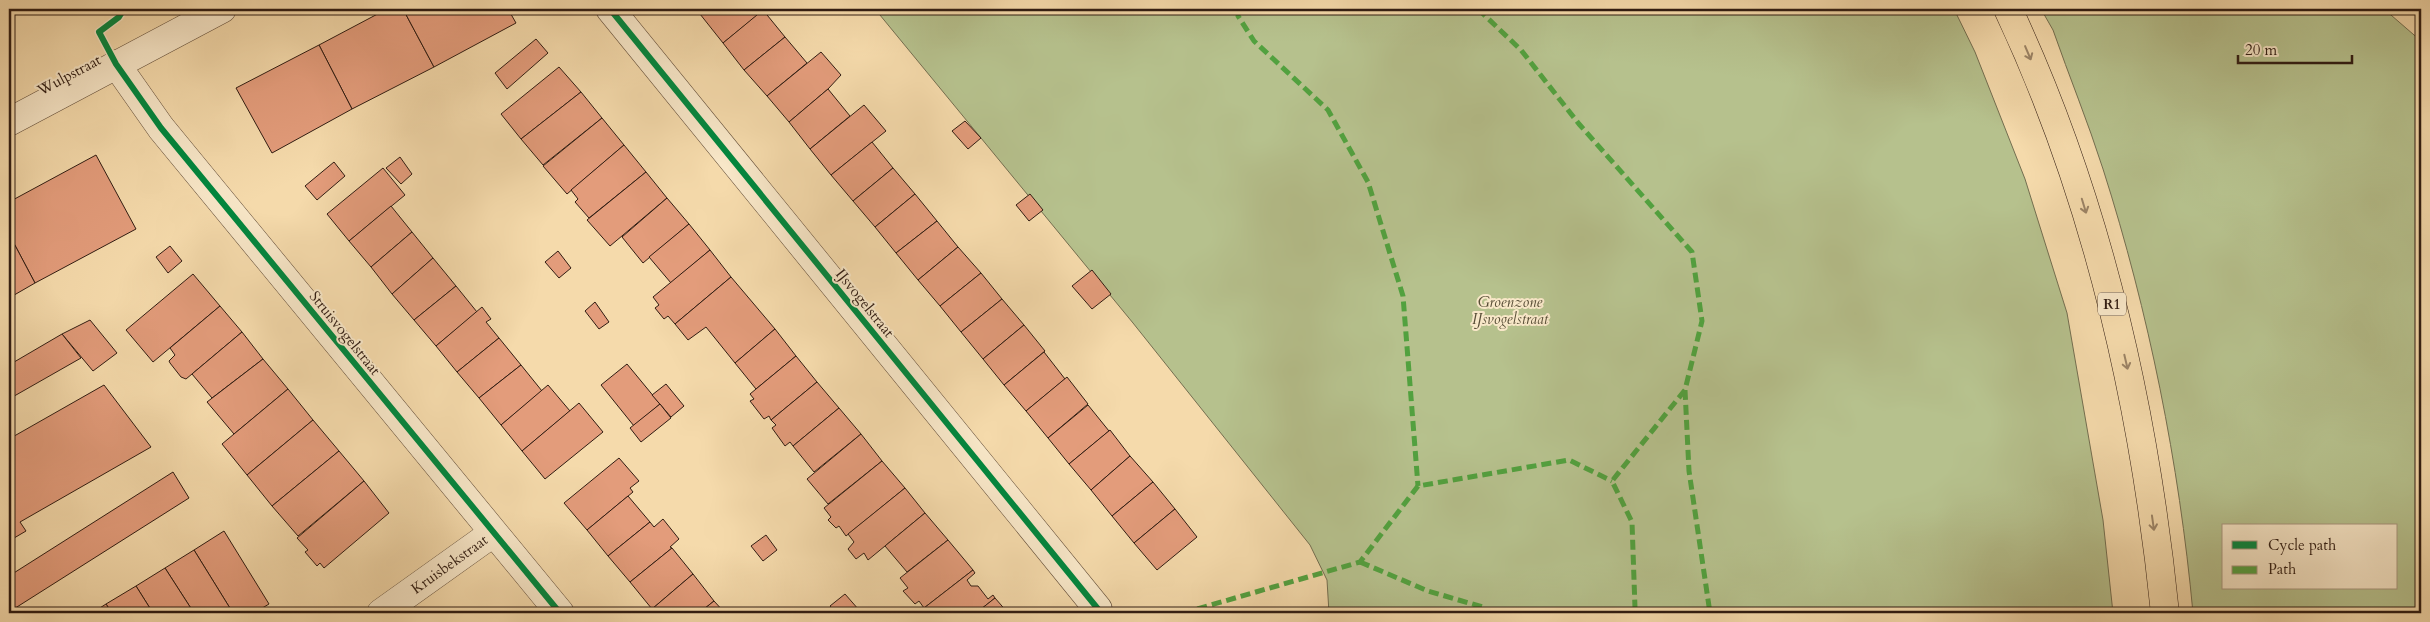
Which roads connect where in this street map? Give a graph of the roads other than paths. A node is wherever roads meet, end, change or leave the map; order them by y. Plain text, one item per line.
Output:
1 (222, 9) edge
2 (610, 9) edge
3 (2008, 9) edge
4 (116, 64) junction
5 (9, 122) edge
6 (493, 533) junction
7 (381, 613) edge
8 (560, 613) edge
9 (1098, 613) edge
10 (2165, 613) edge

1 - 4 street, Wulpstraat
2 - 9 street, IJsvogelstraat
3 -> 10 highway, R1
4 - 5 street, Wulpstraat
4 - 6 street, Struisvogelstraat
6 - 7 street, Kruisbekstraat
6 - 8 street, Struisvogelstraat

